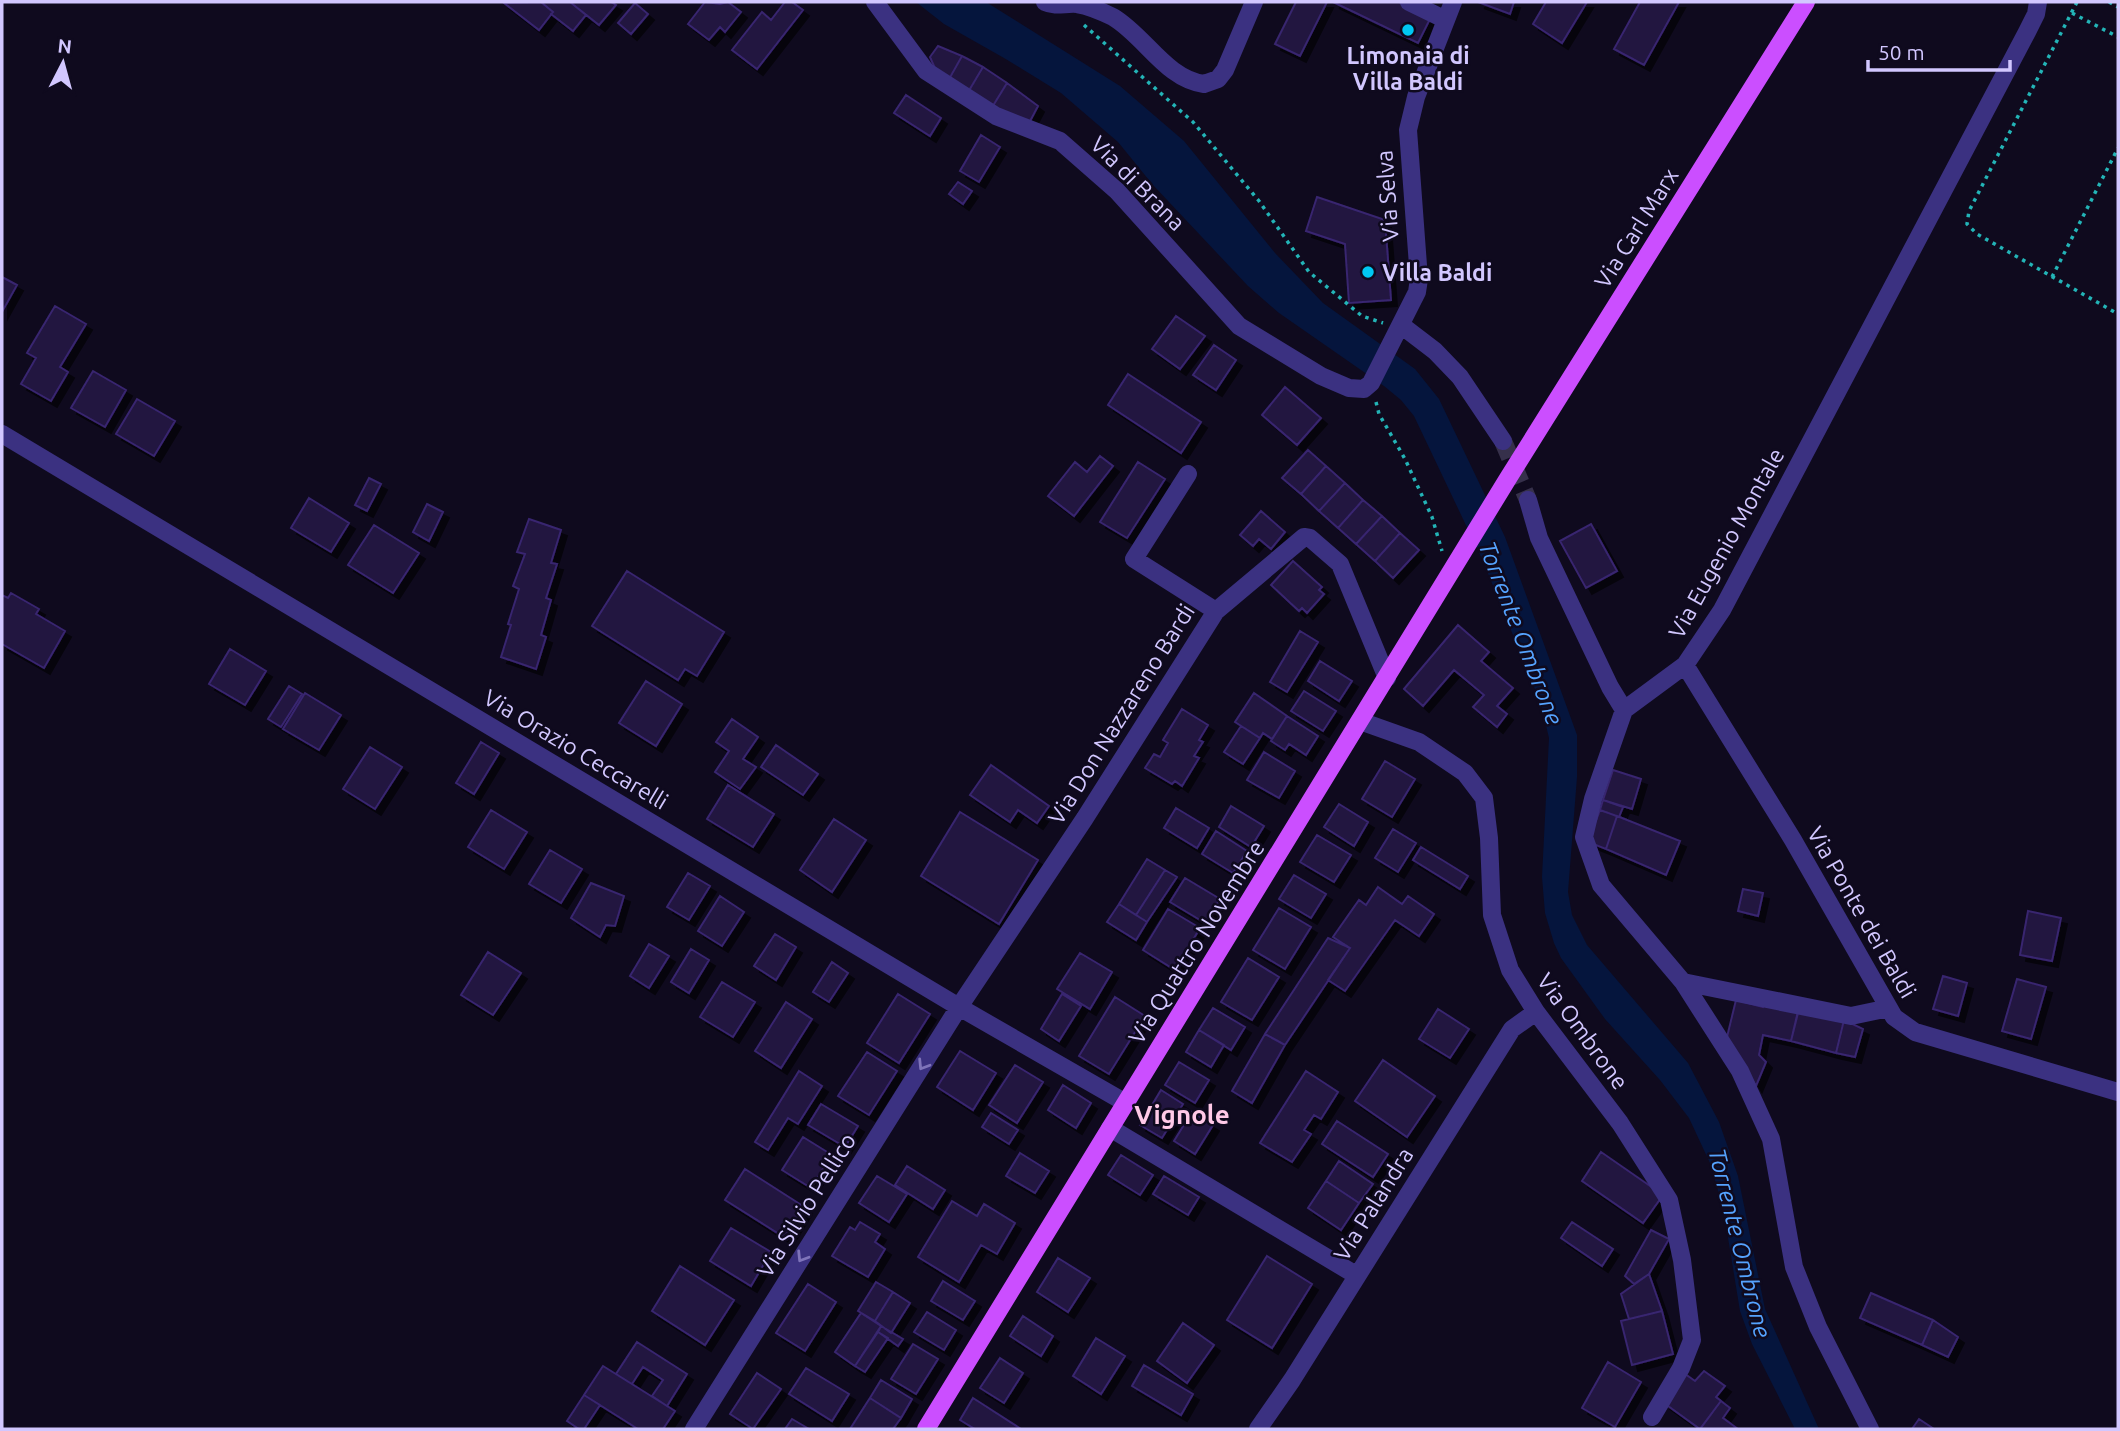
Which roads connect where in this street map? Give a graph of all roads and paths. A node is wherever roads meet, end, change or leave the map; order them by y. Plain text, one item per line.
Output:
1 (875, 2) edge
2 (1254, 2) edge
3 (1409, 2) edge
4 (1453, 2) edge
5 (1806, 2) edge
6 (2038, 2) edge
7 (2077, 2) edge
8 (2109, 2) edge
9 (1063, 3) edge
10 (2118, 7) edge
11 (2072, 13) junction
12 (1446, 20) junction
13 (2118, 37) edge
14 (2118, 148) edge
15 (2052, 277) junction
16 (2118, 314) edge
17 (1399, 331) junction
18 (1371, 383) junction
19 (2, 434) edge
20 (1503, 440) tunnel mouth
21 (1188, 474) dead end
22 (1507, 480) joint
23 (1528, 500) tunnel mouth
24 (1452, 572) junction
25 (1216, 611) junction
26 (1685, 665) junction
27 (1387, 678) junction
28 (1623, 710) junction
29 (1360, 721) junction
30 (1683, 982) junction
31 (959, 1007) junction
32 (1889, 1008) junction
33 (1536, 1012) junction
34 (2118, 1092) edge
35 (1126, 1103) junction
36 (1110, 1128) junction
37 (1356, 1276) junction
38 (1652, 1417) dead end
39 (694, 1429) edge
40 (926, 1429) edge
41 (1258, 1429) edge
42 (1870, 1429) edge

1 - 18 street, Via di Brana
2 - 9 street
3 - 12 street
4 - 12 street, Via Selva
5 - 22 main road, Via Carl Marx
6 - 26 street, Via Eugenio Montale
7 - 11 path
8 - 10 path
9 - 17 path
11 - 13 path
11 - 15 path
12 - 17 street, Via Selva
14 - 15 path
15 - 16 path
17 - 18 street, Via Selva
17 - 20 street
18 - 24 path
19 - 31 street, Via Orazio Ceccarelli
21 - 25 street, Via Don Nazzareno Bardi
22 - 24 main road, Via Quattro Novembre
23 - 28 street
24 - 27 main road, Via Quattro Novembre
25 - 27 street
25 - 31 street, Via Don Nazzareno Bardi
26 - 28 street, Via Eugenio Montale
26 - 32 street, Via Ponte dei Baldi
27 - 29 main road, Via Quattro Novembre
28 - 30 street
29 - 33 street, Via Ombrone
29 - 35 main road, Via Quattro Novembre
30 - 32 street
30 - 42 street
31 - 35 street, Via Orazio Ceccarelli
31 -> 39 street, Via Silvio Pellico
32 - 34 street, Via Ponte dei Baldi
33 - 37 street, Via Palandra
33 - 38 street, Via Ombrone
35 - 36 main road, Via Quattro Novembre
36 - 37 street
36 - 40 main road, Via Quattro Novembre
37 - 41 street, Via Palandra

